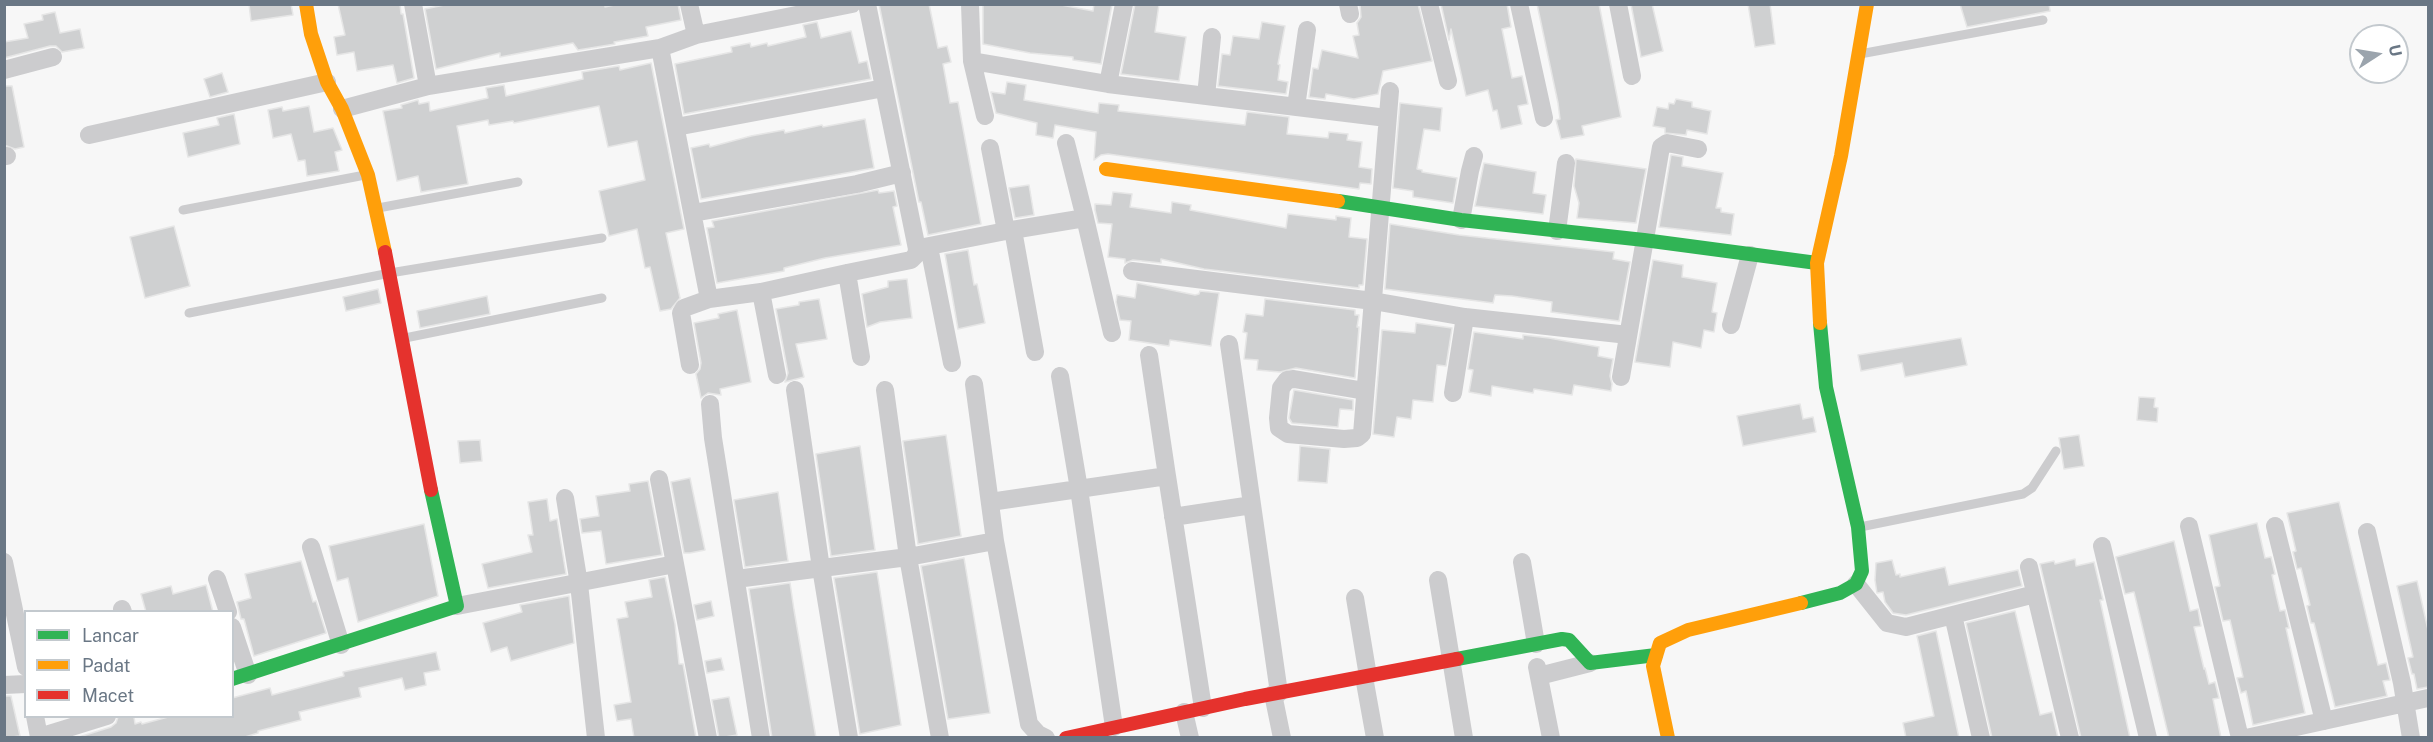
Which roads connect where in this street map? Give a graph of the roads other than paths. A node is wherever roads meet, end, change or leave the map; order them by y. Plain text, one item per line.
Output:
1 (306, 4) edge
2 (413, 4) edge
3 (689, 4) edge
4 (852, 4) edge
5 (867, 4) edge
6 (970, 4) edge
7 (1124, 4) edge
8 (1429, 4) edge
9 (1519, 4) edge
10 (1618, 4) edge
11 (1867, 4) edge
12 (2043, 20) dead end
13 (1307, 30) dead end
14 (696, 35) junction
15 (1212, 37) dead end
16 (660, 48) junction
17 (1857, 54) junction
18 (53, 57) dead end
19 (972, 61) junction
20 (4, 70) edge
21 (1632, 76) dead end
22 (1448, 81) dead end
23 (327, 82) junction
24 (1108, 84) junction
25 (428, 86) junction
26 (884, 88) junction
27 (1390, 91) dead end
28 (1206, 96) junction
29 (1296, 107) junction
30 (342, 109) junction
31 (985, 117) dead end
32 (1387, 118) junction
33 (1544, 118) dead end
34 (676, 127) junction
35 (88, 135) dead end
36 (1066, 143) dead end
37 (990, 148) dead end
38 (1698, 149) dead end
39 (1474, 156) dead end
40 (1566, 163) dead end
41 (1106, 169) dead end
42 (902, 174) junction
43 (368, 175) junction
44 (518, 182) dead end
45 (1381, 207) junction
46 (376, 208) junction
47 (183, 210) dead end
48 (693, 213) junction
49 (1085, 218) junction
50 (1461, 220) junction
51 (1010, 231) junction
52 (1557, 231) junction
53 (602, 238) dead end
54 (1644, 240) junction
55 (923, 248) junction
56 (1750, 255) junction
57 (1817, 263) junction
58 (1132, 270) dead end
59 (390, 273) junction
60 (847, 273) junction
61 (761, 292) junction
62 (603, 298) dead end
63 (709, 299) junction
64 (1373, 301) junction
65 (189, 313) dead end
66 (1465, 317) junction
67 (1731, 325) dead end
68 (1113, 333) dead end
69 (1628, 335) junction
70 (401, 339) junction
71 (1229, 344) dead end
72 (1035, 352) dead end
73 (1149, 355) dead end
74 (861, 357) dead end
75 (952, 363) dead end
76 (690, 365) dead end
77 (777, 375) dead end
78 (1060, 375) dead end
79 (1621, 377) dead end
80 (974, 384) dead end
81 (795, 390) dead end
82 (885, 390) dead end
83 (1365, 391) junction
84 (1453, 393) dead end
85 (710, 404) dead end
86 (2056, 451) dead end
87 (1167, 476) junction
88 (659, 479) dead end
89 (1080, 489) junction
90 (565, 498) dead end
91 (990, 502) junction
92 (1252, 506) junction
93 (1173, 517) junction
94 (2189, 526) dead end
95 (2275, 526) dead end
96 (1857, 527) junction
97 (2367, 532) dead end
98 (995, 541) junction
99 (2102, 546) dead end
100 (311, 548) dead end
101 (908, 557) junction
102 (4, 562) edge
103 (1522, 562) dead end
104 (675, 564) junction
105 (2029, 567) dead end
106 (821, 568) junction
107 (218, 579) dead end
108 (736, 579) junction
109 (1438, 580) dead end
110 (579, 584) junction
111 (1856, 584) junction
112 (2035, 594) junction
113 (1354, 598) dead end
114 (457, 606) junction
115 (227, 610) edge
116 (1953, 615) junction
117 (234, 640) edge
118 (1536, 644) junction
119 (341, 645) junction
120 (1656, 655) junction
121 (24, 657) edge
122 (1450, 661) junction
123 (1590, 663) junction
124 (240, 677) edge
125 (1366, 677) junction
126 (24, 684) edge
127 (4, 685) edge
128 (1276, 693) junction
129 (2428, 698) edge
130 (2405, 703) junction
131 (1203, 708) junction
132 (1184, 712) junction
133 (35, 718) edge
134 (104, 718) edge
135 (2317, 727) edge
136 (1105, 732) edge
137 (39, 737) edge
138 (596, 738) edge
139 (708, 738) edge
140 (761, 738) edge
141 (849, 738) edge
142 (940, 738) edge
143 (1046, 738) edge
144 (1066, 738) edge
145 (1190, 738) edge
146 (1282, 738) edge
147 (1375, 738) edge
148 (1464, 738) edge
149 (1551, 738) edge
150 (1668, 738) edge
151 (1981, 738) edge
152 (2070, 738) edge
153 (2148, 738) edge
154 (2240, 738) edge
155 (2246, 738) edge
156 (2411, 738) edge

1 - 23 street
2 - 25 street
3 - 14 street
4 - 14 street
5 - 26 street
6 - 19 street
7 - 24 street
8 - 22 street
9 - 33 street
10 - 21 street
11 - 17 street
12 - 17 lane
13 - 29 street
14 - 16 street
15 - 28 street
16 - 25 street
16 - 34 street
17 - 57 street
18 - 20 street
19 - 24 street
19 - 31 street
23 - 30 street
23 - 35 street
24 - 28 street
25 - 30 street
26 - 34 street
26 - 42 street
27 - 32 street
28 - 29 street
29 - 32 street
30 - 43 street
32 - 45 street
34 - 48 street
36 - 49 street
37 - 51 street
38 - 54 street
39 - 50 street
40 - 52 street
41 - 45 street
42 - 48 street
42 - 55 street
43 - 46 street
43 - 47 lane
44 - 46 lane
45 - 50 street
45 - 64 street
46 - 59 street
48 - 63 street
49 - 51 street
49 - 68 street
50 - 52 street
51 - 55 street
51 - 72 street
52 - 54 street
53 - 59 lane
54 - 56 street
54 - 69 street
55 - 60 street
55 - 75 street
56 - 57 street
56 - 67 street
57 - 96 street
58 - 64 street
59 - 65 lane
59 - 70 street
60 - 61 street
60 - 74 street
61 - 63 street
61 - 77 street
62 - 70 lane
63 - 76 street
64 - 66 street
64 - 83 street
66 - 69 street
66 - 84 street
69 - 79 street
70 - 114 street
71 - 92 street
73 - 87 street
78 - 89 street
80 - 91 street
81 - 106 street
82 - 101 street
83 - 83 street
85 - 108 street
86 - 96 lane
87 - 89 street
87 - 93 street
88 - 104 street
89 - 91 street
89 - 136 street
90 - 110 street
91 - 98 street
92 - 93 street
92 - 128 street
93 - 131 street
94 - 154 street
95 - 135 street
96 - 111 street
97 - 130 street
98 - 101 street
98 - 143 street
99 - 153 street
100 - 119 street
101 - 106 street
101 - 142 street
102 - 121 street
103 - 118 street
104 - 110 street
104 - 139 street
105 - 112 street
106 - 108 street
106 - 141 street
107 - 115 street
108 - 140 street
109 - 122 street
110 - 114 street
110 - 138 street
111 - 116 street
111 - 120 street
112 - 116 street
112 - 152 street
113 - 125 street
114 - 119 street
116 - 151 street
117 - 124 street
118 - 122 street
118 - 123 street
119 - 124 street
120 - 123 street
120 - 150 street
122 - 125 street
122 - 148 street
123 - 149 street
125 - 128 street
125 - 147 street
126 - 127 street
128 - 131 street
128 - 146 street
129 - 130 street
130 - 135 street
130 - 156 street
131 - 132 street
132 - 136 street
132 - 145 street
133 - 137 street
134 - 137 street
135 - 155 street
136 - 144 street

